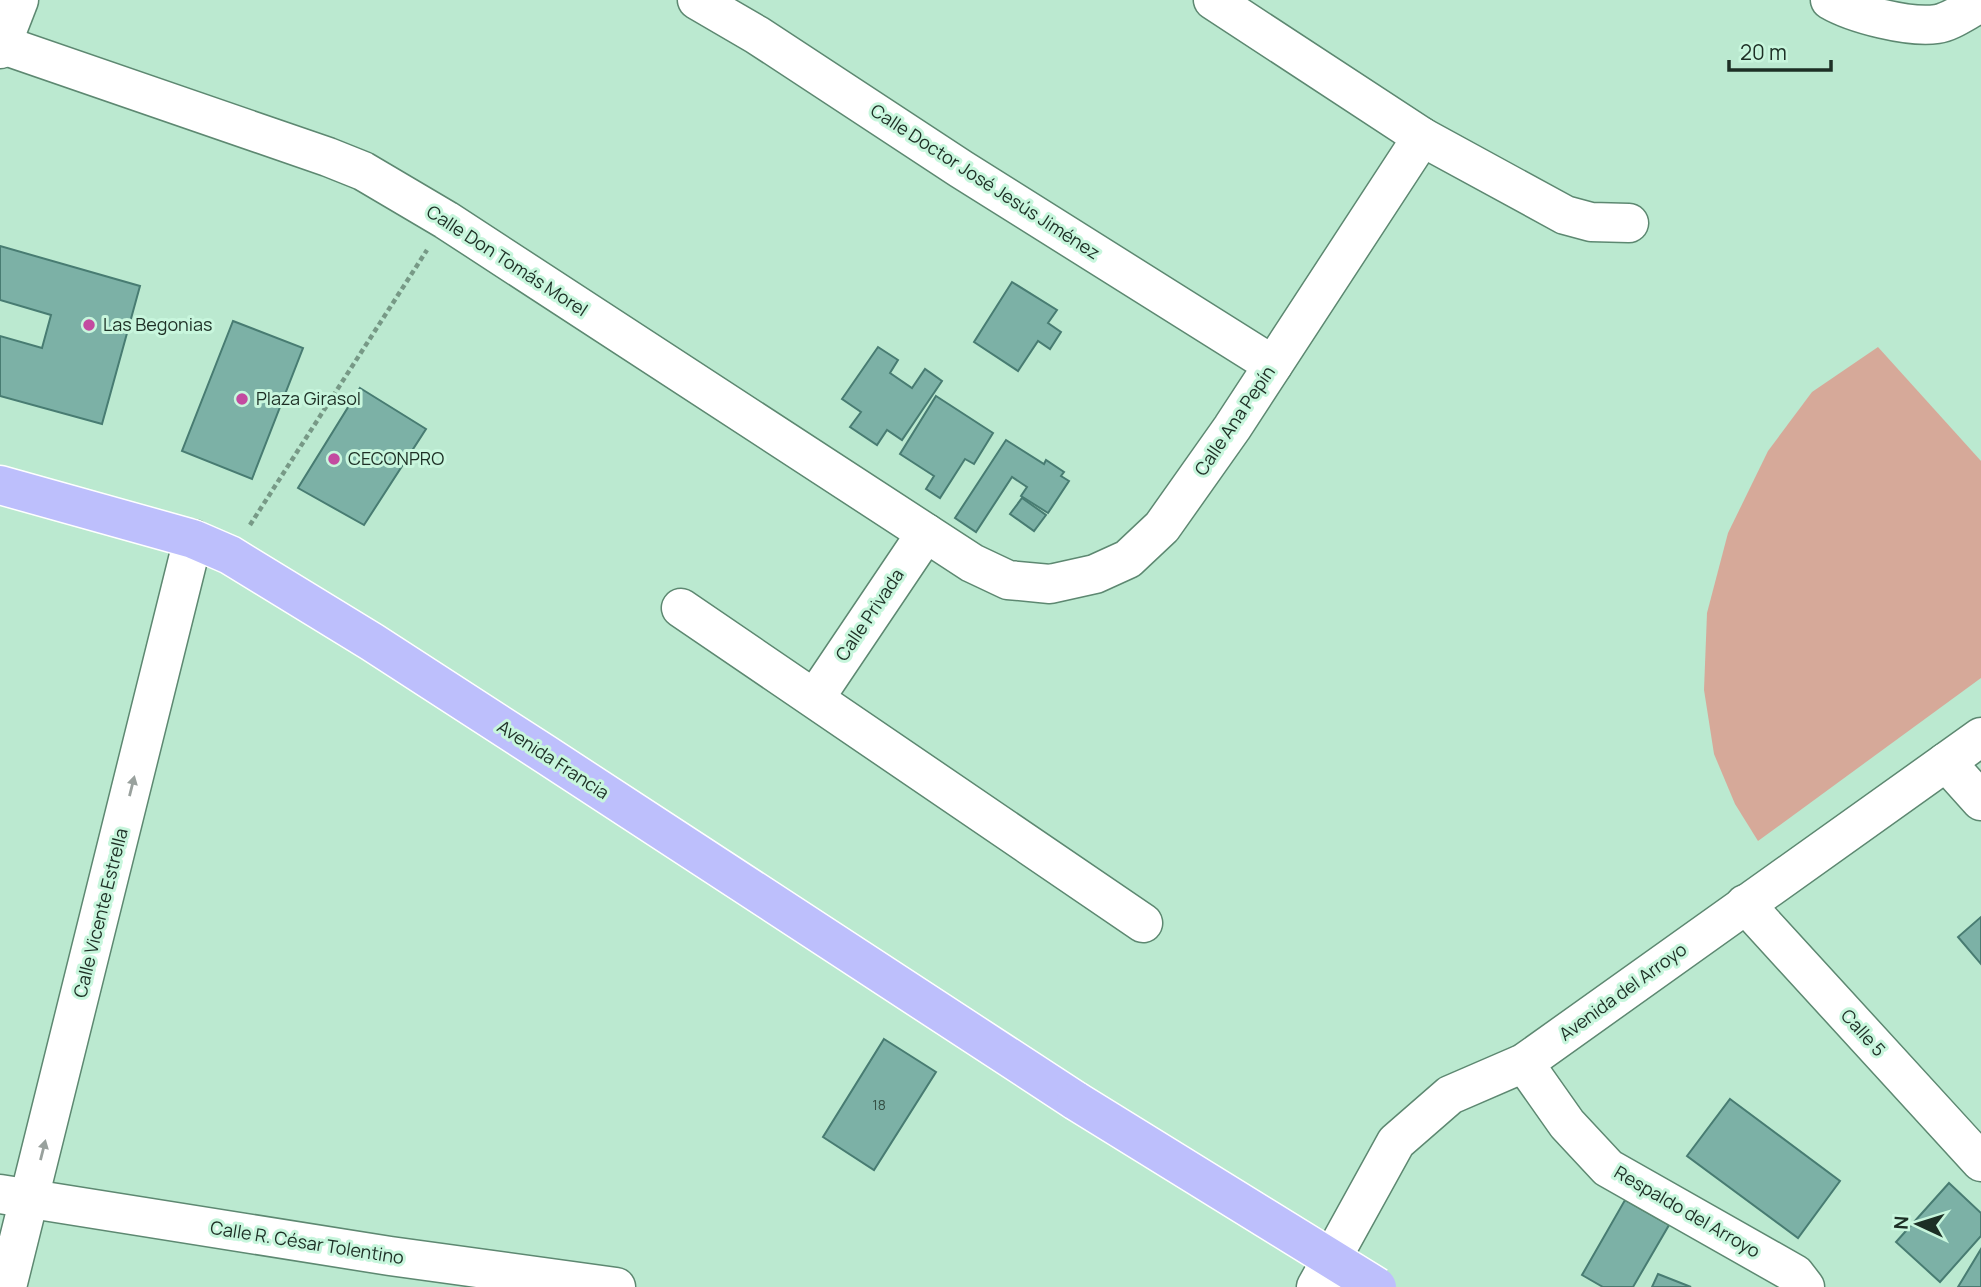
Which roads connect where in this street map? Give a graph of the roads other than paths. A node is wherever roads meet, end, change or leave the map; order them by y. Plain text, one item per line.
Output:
1 (19, 0) edge
2 (697, 0) edge
3 (1213, 0) edge
4 (1830, 0) edge
5 (1981, 3) edge
6 (0, 46) edge
7 (1422, 137) junction
8 (1629, 223) dead end
9 (1273, 365) junction
10 (0, 485) edge
11 (926, 533) junction
12 (193, 538) junction
13 (972, 563) joint
14 (681, 608) dead end
15 (815, 698) junction
16 (1981, 737) edge
17 (1946, 762) junction
18 (1981, 802) edge
19 (1745, 904) junction
20 (1143, 923) dead end
21 (1524, 1063) junction
22 (1981, 1162) edge
23 (15, 1196) edge
24 (386, 1272) edge
25 (7, 1287) edge
26 (615, 1287) edge
27 (1316, 1287) edge
28 (1377, 1287) edge
29 (1805, 1287) edge

1 - 6 street
2 - 9 street, Calle Doctor José Jesús Jiménez
3 - 7 street
4 - 5 street
6 - 11 street, Calle Don Tomás Morel
7 - 8 street
7 - 9 street, Calle Ana Pepín
9 - 13 street, Calle Ana Pepín
10 - 12 main road, Avenida Francia
11 - 13 street, Calle Don Tomás Morel
11 - 15 street, Calle Privada
23 -> 12 street, Calle Vicente Estrella
12 - 28 main road, Avenida Francia, bridge
14 - 15 street
15 - 20 street
16 - 17 street, Avenida del Arroyo
17 - 18 street
17 - 19 street, Avenida del Arroyo
19 - 21 street, Avenida del Arroyo
19 - 22 street, Calle 5
21 - 27 street, Avenida del Arroyo
21 - 29 street, Respaldo del Arroyo
23 - 24 street, Calle R. César Tolentino
23 - 25 street, Calle Vicente Estrella
24 - 26 street, Calle R. César Tolentino

